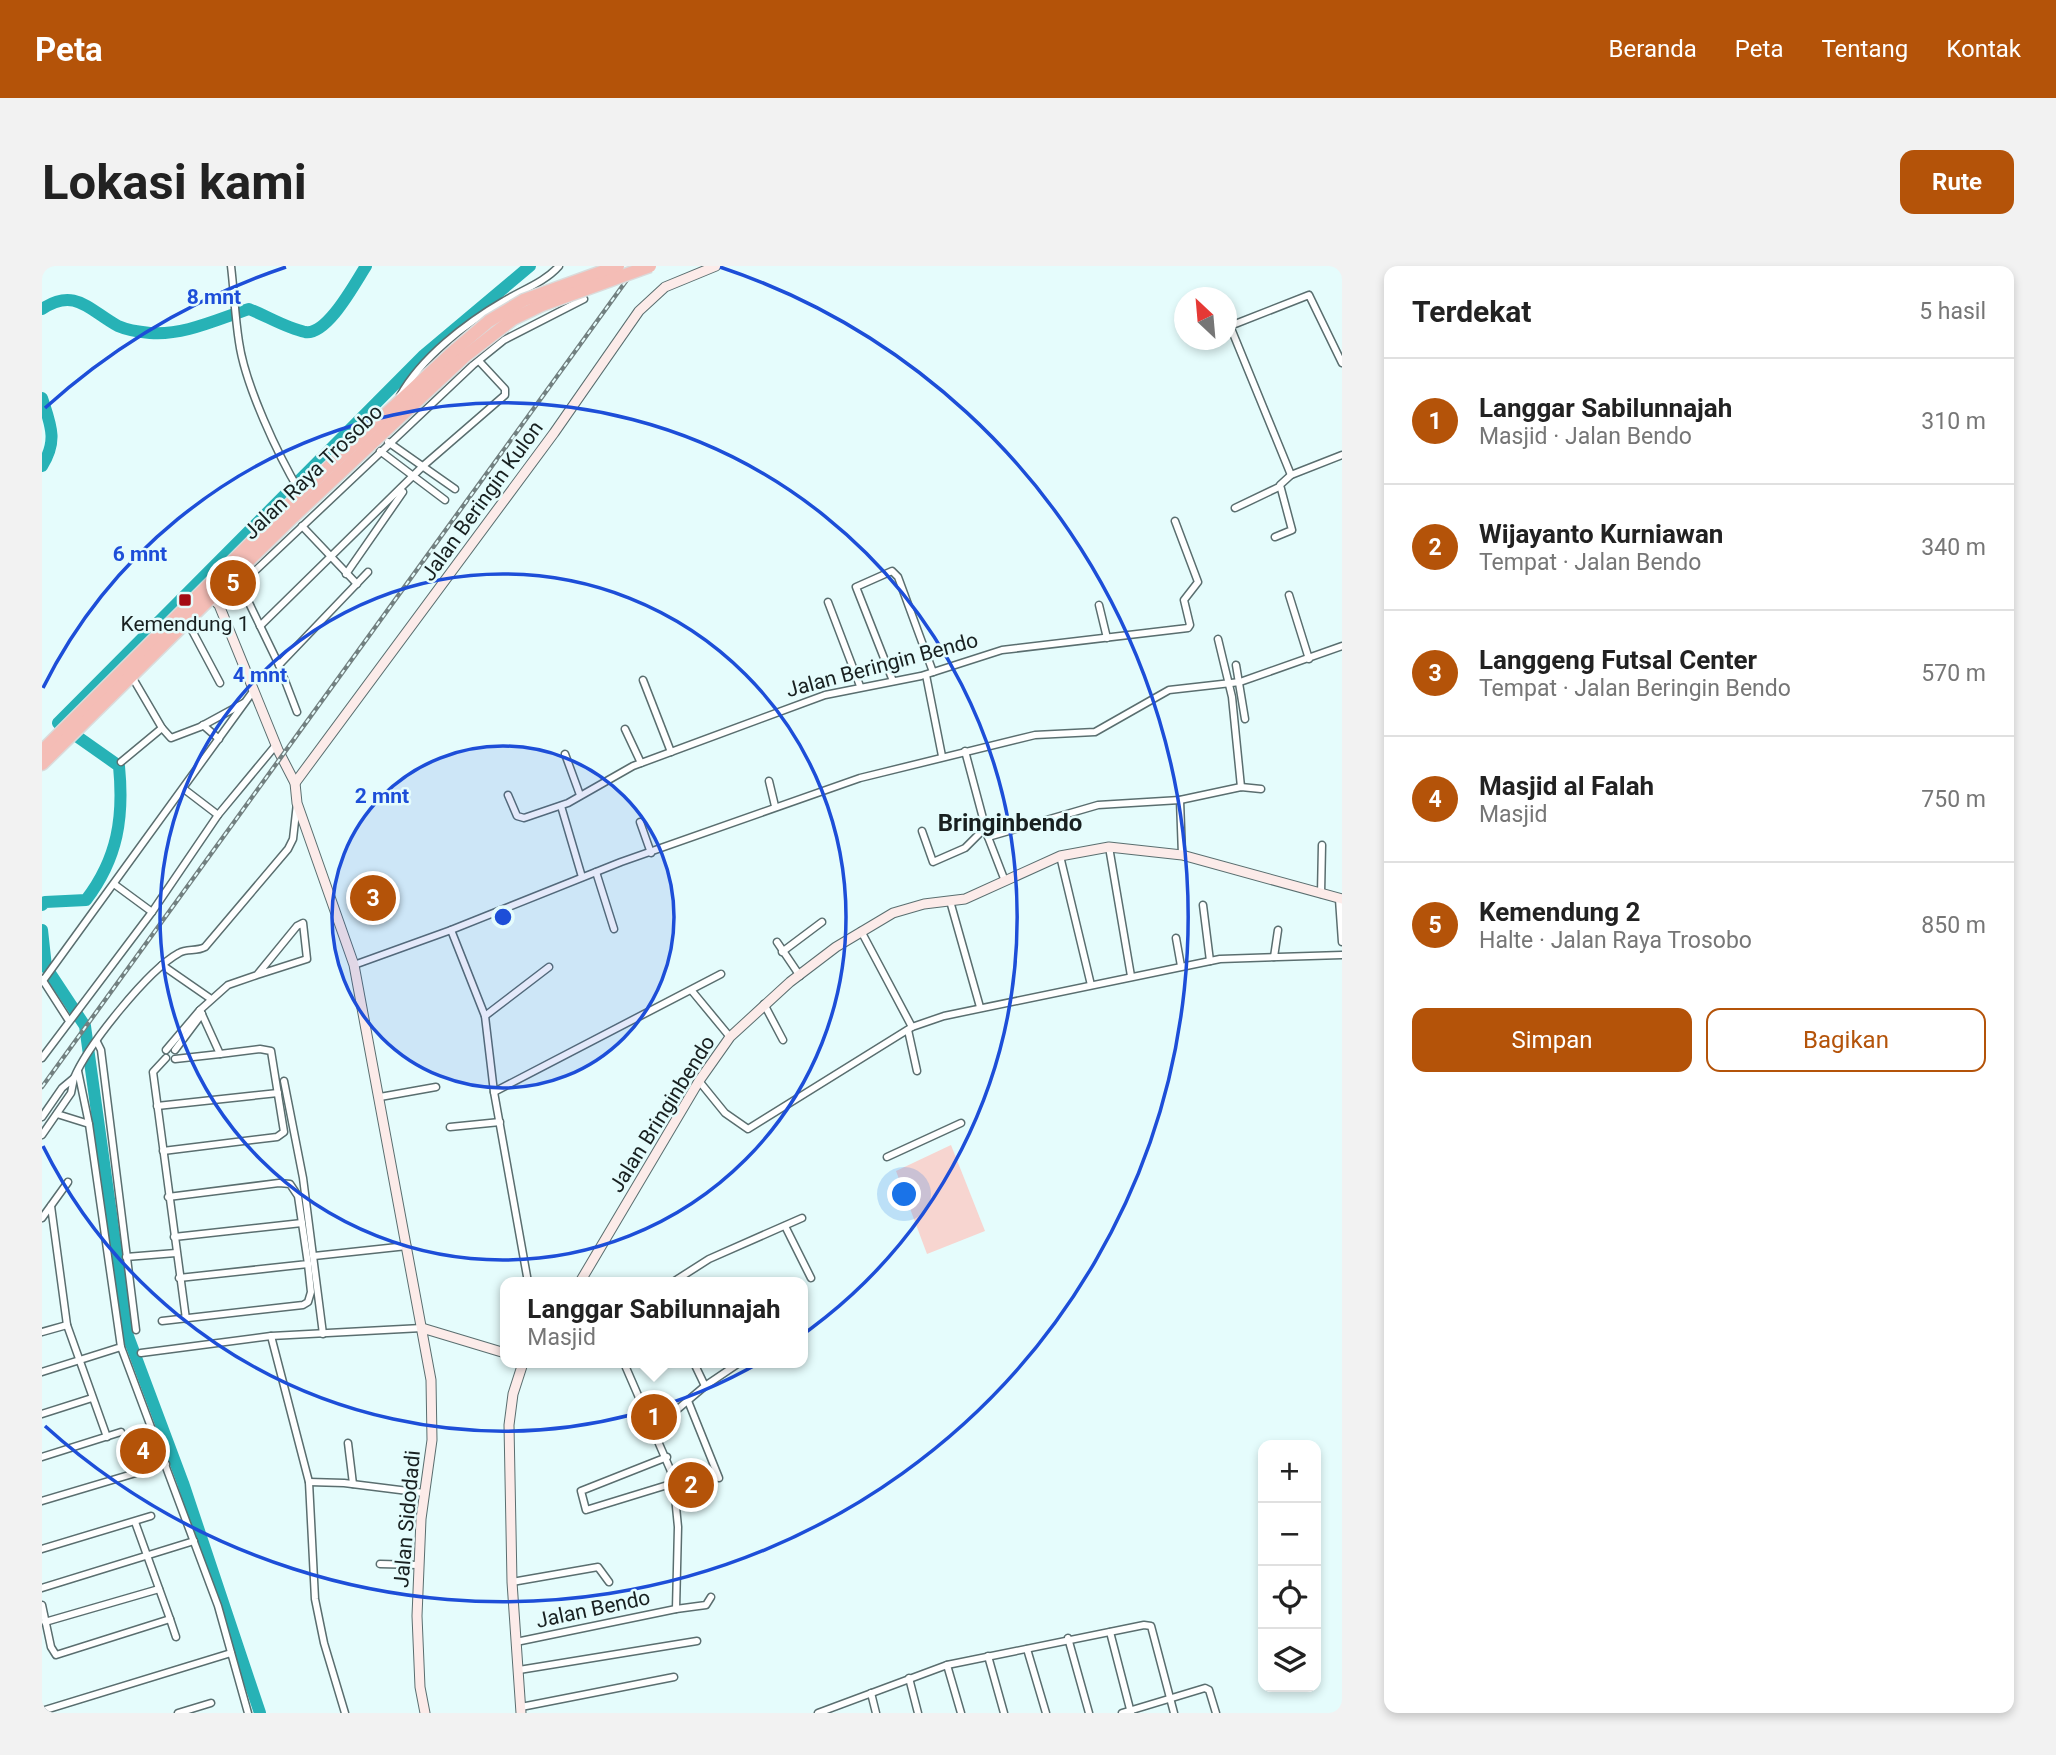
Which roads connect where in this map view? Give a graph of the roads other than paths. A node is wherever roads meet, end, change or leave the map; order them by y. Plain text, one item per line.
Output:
1 (232, 266) edge
2 (618, 266) edge
3 (650, 266) edge
4 (716, 266) edge
5 (557, 269) edge
6 (584, 299) dead end
7 (569, 306) junction
8 (460, 353) junction
9 (478, 361) junction
10 (1342, 363) edge
11 (396, 403) junction
12 (379, 443) junction
13 (1342, 455) edge
14 (423, 466) junction
15 (1291, 475) junction
16 (413, 478) junction
17 (1279, 487) junction
18 (298, 488) junction
19 (455, 489) dead end
20 (445, 500) dead end
21 (1235, 509) dead end
22 (1175, 521) dead end
23 (302, 526) junction
24 (1275, 537) dead end
25 (332, 557) junction
26 (368, 572) dead end
27 (346, 574) junction
28 (239, 579) junction
29 (356, 584) junction
30 (1289, 595) dead end
31 (215, 601) junction
32 (828, 602) dead end
33 (1099, 605) dead end
34 (187, 621) junction
35 (260, 626) junction
36 (1107, 638) junction
37 (1218, 639) dead end
38 (1342, 646) edge
39 (1309, 659) junction
40 (279, 665) junction
41 (1236, 665) dead end
42 (930, 673) junction
43 (131, 675) junction
44 (643, 680) dead end
45 (893, 681) junction
46 (1240, 682) junction
47 (220, 683) dead end
48 (1230, 684) junction
49 (860, 686) junction
50 (255, 689) junction
51 (245, 702) junction
52 (297, 712) dead end
53 (1245, 719) dead end
54 (202, 725) junction
55 (162, 728) junction
56 (625, 729) dead end
57 (67, 732) junction
58 (219, 739) junction
59 (276, 745) junction
60 (42, 751) edge
61 (965, 751) junction
62 (671, 752) junction
63 (565, 754) dead end
64 (942, 757) junction
65 (121, 762) dead end
66 (641, 763) junction
67 (42, 764) edge
68 (769, 780) dead end
69 (295, 783) junction
70 (1241, 787) junction
71 (184, 789) junction
72 (1261, 789) dead end
73 (508, 795) dead end
74 (580, 795) junction
75 (1181, 800) junction
76 (297, 803) junction
77 (561, 806) junction
78 (775, 806) junction
79 (219, 815) junction
80 (640, 822) dead end
81 (985, 828) junction
82 (922, 831) dead end
83 (988, 837) junction
84 (1322, 845) dead end
85 (1109, 848) junction
86 (651, 853) junction
87 (1182, 855) junction
88 (1060, 856) junction
89 (596, 872) junction
90 (582, 877) junction
91 (1005, 881) junction
92 (114, 884) junction
93 (1321, 894) junction
94 (1341, 899) edge
95 (950, 901) junction
96 (1203, 905) dead end
97 (152, 912) junction
98 (822, 922) dead end
99 (614, 929) dead end
100 (452, 930) junction
101 (1278, 930) dead end
102 (861, 931) junction
103 (1176, 938) dead end
104 (777, 942) dead end
105 (1342, 942) edge
106 (782, 952) junction
107 (1342, 954) edge
108 (1274, 957) junction
109 (1210, 961) junction
110 (162, 965) junction
111 (354, 965) junction
112 (1181, 966) junction
113 (550, 967) dead end
114 (721, 974) dead end
115 (257, 975) junction
116 (800, 976) junction
117 (1132, 976) junction
118 (46, 977) edge
119 (1091, 985) junction
120 (692, 991) junction
121 (211, 999) junction
122 (764, 1004) junction
123 (980, 1007) junction
124 (202, 1010) junction
125 (485, 1016) junction
126 (69, 1021) junction
127 (910, 1029) junction
128 (730, 1037) junction
129 (783, 1040) dead end
130 (97, 1042) junction
131 (175, 1050) junction
132 (166, 1054) junction
133 (220, 1054) junction
134 (42, 1058) edge
135 (175, 1059) junction
136 (78, 1070) junction
137 (917, 1071) dead end
138 (74, 1078) junction
139 (284, 1081) dead end
140 (699, 1081) junction
141 (436, 1087) dead end
142 (494, 1092) junction
143 (278, 1093) junction
144 (380, 1097) junction
145 (54, 1100) junction
146 (63, 1105) junction
147 (157, 1106) junction
148 (57, 1114) junction
149 (42, 1116) edge
150 (500, 1122) junction
151 (961, 1123) dead end
152 (89, 1124) junction
153 (450, 1127) dead end
154 (42, 1135) edge
155 (163, 1151) junction
156 (887, 1157) dead end
157 (68, 1182) dead end
158 (168, 1197) junction
159 (51, 1206) junction
160 (42, 1218) edge
161 (802, 1218) dead end
162 (302, 1223) junction
163 (785, 1226) junction
164 (174, 1237) junction
165 (407, 1245) junction
166 (176, 1252) junction
167 (314, 1256) junction
168 (126, 1257) junction
169 (309, 1264) junction
170 (527, 1277) edge
171 (589, 1277) edge
172 (681, 1277) edge
173 (179, 1278) junction
174 (811, 1278) dead end
175 (186, 1319) junction
176 (162, 1321) dead end
177 (67, 1325) junction
178 (422, 1328) junction
179 (136, 1330) dead end
180 (42, 1332) edge
181 (323, 1334) junction
182 (271, 1336) junction
183 (121, 1347) junction
184 (500, 1351) edge
185 (141, 1353) dead end
186 (79, 1361) junction
187 (521, 1368) edge
188 (626, 1368) edge
189 (696, 1368) edge
190 (732, 1368) edge
191 (42, 1372) edge
192 (705, 1386) junction
193 (92, 1398) junction
194 (688, 1401) junction
195 (42, 1414) edge
196 (653, 1430) junction
197 (121, 1432) dead end
198 (107, 1437) junction
199 (348, 1443) dead end
200 (42, 1457) edge
201 (667, 1457) junction
202 (166, 1464) junction
203 (719, 1478) dead end
204 (309, 1482) junction
205 (674, 1483) junction
206 (353, 1484) junction
207 (424, 1493) junction
208 (42, 1502) edge
209 (151, 1516) dead end
210 (135, 1522) junction
211 (194, 1541) junction
212 (42, 1549) edge
213 (147, 1555) junction
214 (380, 1564) dead end
215 (419, 1565) junction
216 (512, 1582) junction
217 (609, 1582) dead end
218 (42, 1588) edge
219 (159, 1588) junction
220 (710, 1597) dead end
221 (42, 1605) edge
222 (676, 1609) junction
223 (170, 1619) junction
224 (46, 1622) junction
225 (1110, 1632) junction
226 (176, 1637) dead end
227 (1068, 1638) junction
228 (697, 1641) dead end
229 (516, 1642) junction
230 (1027, 1649) junction
231 (231, 1653) junction
232 (988, 1657) junction
233 (947, 1665) junction
234 (519, 1670) junction
235 (674, 1677) dead end
236 (909, 1678) junction
237 (871, 1693) junction
238 (1170, 1699) junction
239 (211, 1703) dead end
240 (200, 1710) edge
241 (521, 1710) edge
242 (42, 1711) edge
243 (832, 1711) edge
244 (1131, 1712) edge
245 (178, 1713) edge
246 (248, 1713) edge
247 (345, 1713) edge
248 (425, 1713) edge
249 (818, 1713) edge
250 (876, 1713) edge
251 (918, 1713) edge
252 (961, 1713) edge
253 (1004, 1713) edge
254 (1046, 1713) edge
255 (1089, 1713) edge
256 (1122, 1713) edge
257 (1174, 1713) edge
258 (1216, 1713) edge

1 - 18 street
2 - 8 highway, Jalan Raya Trosobo, bridge
3 - 8 highway, Jalan Raya Trosobo, bridge
4 - 69 street, Jalan Beringin Kulon
5 - 7 street
5 - 11 street
6 - 7 street
7 - 9 street
8 - 11 highway, Jalan Raya Trosobo
8 - 12 highway, Jalan Raya Trosobo
9 - 12 street
9 - 14 street
10 - 15 street
11 - 18 highway, Jalan Raya Trosobo
12 - 14 street
12 - 16 street
12 - 23 street
12 - 28 highway, Jalan Raya Trosobo
13 - 15 street
14 - 16 street
14 - 19 street
15 - 17 street
16 - 20 street
16 - 25 street
16 - 27 street
17 - 21 street
17 - 24 street
18 - 57 highway, Jalan Raya Trosobo
22 - 36 street, Jalan Beringin Bendo
23 - 25 street
23 - 28 street
25 - 27 street
25 - 35 street
26 - 29 street
27 - 29 street
28 - 31 highway, Jalan Raya Trosobo
28 - 35 street
29 - 40 street
30 - 39 street
31 - 34 highway, Jalan Raya Trosobo
31 - 50 street
32 - 49 street
33 - 36 street
34 - 43 highway, Jalan Raya Trosobo
34 - 47 street
35 - 40 street
36 - 42 street, Jalan Beringin Bendo
37 - 48 street
38 - 39 street
39 - 46 street
40 - 52 street
41 - 46 street
42 - 45 street, Jalan Beringin Bendo
42 - 45 street
42 - 64 street
43 - 55 street
43 - 57 highway, Jalan Raya Trosobo
44 - 62 street
45 - 49 street, Jalan Beringin Bendo
46 - 48 street
46 - 53 street
48 - 61 street
48 - 70 street
49 - 62 street, Jalan Beringin Bendo
50 - 51 street
50 - 59 street
51 - 54 street
51 - 58 street
54 - 55 street
54 - 58 street
55 - 65 street
56 - 66 street
57 - 60 highway, Jalan Raya Trosobo
57 - 67 highway, Jalan Raya Trosobo
58 - 71 street
59 - 69 street
59 - 79 street
61 - 64 street
61 - 81 street
62 - 66 street, Jalan Beringin Bendo
63 - 74 street
64 - 78 street
66 - 74 street, Jalan Beringin Bendo
68 - 78 street
69 - 76 street
70 - 72 street
70 - 75 street
71 - 79 street
71 - 92 street
73 - 77 street, Jalan Beringin Bendo
74 - 77 street, Jalan Beringin Bendo
75 - 83 street
75 - 87 street
76 - 110 street
76 - 111 street
77 - 90 street
78 - 86 street
79 - 97 street
80 - 86 street
81 - 82 street
81 - 83 street
83 - 91 street
84 - 93 street
85 - 87 street, Jalan Bringinbendo
85 - 88 street, Jalan Bringinbendo
85 - 117 street
86 - 89 street
87 - 93 street, Jalan Bringinbendo
88 - 91 street, Jalan Bringinbendo
88 - 119 street
89 - 90 street
89 - 99 street
90 - 100 street
91 - 95 street, Jalan Bringinbendo
92 - 97 street
92 - 118 street
93 - 94 street, Jalan Bringinbendo
94 - 105 street
95 - 102 street, Jalan Bringinbendo
95 - 123 street
96 - 109 street
97 - 126 street
98 - 106 street
100 - 111 street
100 - 125 street
101 - 108 street
102 - 116 street, Jalan Bringinbendo
102 - 127 street
103 - 112 street
104 - 106 street
106 - 116 street
107 - 108 street
108 - 109 street
109 - 112 street
110 - 121 street
110 - 130 street
111 - 144 street, Jalan Sidodadi
112 - 117 street
113 - 125 street
114 - 120 street
115 - 115 street
115 - 121 street
116 - 122 street, Jalan Bringinbendo
117 - 119 street
118 - 126 street
119 - 123 street
120 - 128 street
120 - 142 street
121 - 124 street
122 - 128 street, Jalan Bringinbendo
122 - 129 street
123 - 127 street
124 - 131 street
124 - 132 street
124 - 133 street
125 - 142 street
126 - 134 street
127 - 137 street
127 - 140 street
128 - 140 street, Jalan Bringinbendo
130 - 136 street
130 - 168 street
131 - 132 street
131 - 135 street
132 - 135 street
132 - 147 street
133 - 135 street
133 - 143 street
136 - 138 street
136 - 152 street
138 - 145 street
138 - 146 street
139 - 167 street
140 - 171 street, Jalan Bringinbendo
141 - 144 street
142 - 150 street
143 - 147 street
143 - 155 street
144 - 165 street, Jalan Sidodadi
145 - 146 street
145 - 149 street
146 - 148 street
147 - 155 street
148 - 152 street
148 - 154 street
150 - 153 street
150 - 170 street
151 - 156 street
152 - 183 street
155 - 158 street
157 - 159 street
158 - 162 street
158 - 164 street
159 - 160 street
159 - 177 street
161 - 163 street
162 - 164 street
162 - 169 street
163 - 172 street
163 - 174 street
164 - 166 street
165 - 167 street
165 - 178 street, Jalan Sidodadi
166 - 168 street
166 - 173 street
167 - 181 street
168 - 179 street
169 - 173 street
169 - 175 street
173 - 175 street
175 - 176 street
177 - 180 street
177 - 186 street
178 - 181 street
178 - 184 street
178 - 207 street, Jalan Sidodadi
181 - 182 street
182 - 185 street
182 - 204 street
183 - 186 street
183 - 202 street
186 - 191 street
186 - 193 street
187 - 216 street
188 - 196 street, Jalan Bendo
189 - 192 street
190 - 192 street
192 - 194 street
193 - 195 street
193 - 198 street
194 - 196 street
194 - 203 street
196 - 201 street, Jalan Bendo
197 - 198 street
198 - 200 street
199 - 206 street
201 - 205 street, Jalan Bendo
201 - 205 street
202 - 208 street
202 - 211 street
204 - 206 street
204 - 247 street
205 - 222 street, Jalan Bendo
206 - 207 street
207 - 215 street, Jalan Sidodadi
209 - 210 street
210 - 212 street
210 - 213 street
211 - 213 street
211 - 231 street
213 - 218 street
213 - 219 street
214 - 215 street
215 - 248 street, Jalan Sidodadi
216 - 217 street
216 - 229 street
219 - 223 street
219 - 224 street
220 - 222 street, Jalan Bendo
221 - 224 street
222 - 229 street, Jalan Bendo
223 - 224 street
223 - 226 street
225 - 227 street
225 - 238 street
225 - 244 street
227 - 230 street
227 - 255 street
228 - 234 street
229 - 234 street
230 - 232 street
230 - 254 street
231 - 242 street
231 - 246 street
232 - 233 street
232 - 253 street
233 - 236 street
233 - 252 street
234 - 241 street
235 - 241 street
236 - 237 street
236 - 251 street
237 - 243 street
237 - 250 street
238 - 244 street
238 - 257 street
238 - 258 street
239 - 240 street
240 - 245 street
243 - 249 street
244 - 256 street

